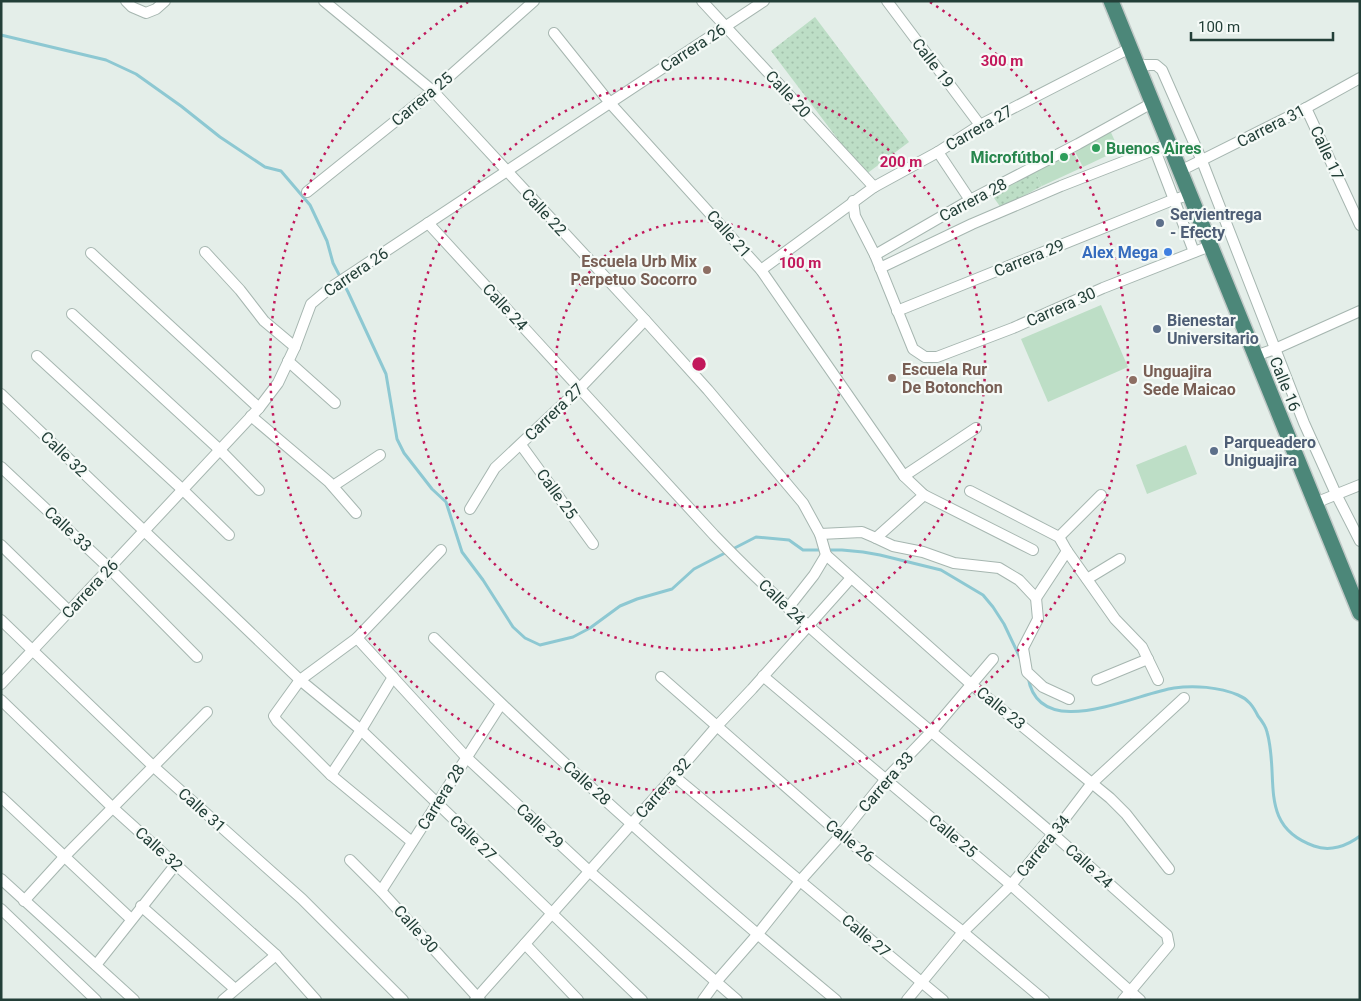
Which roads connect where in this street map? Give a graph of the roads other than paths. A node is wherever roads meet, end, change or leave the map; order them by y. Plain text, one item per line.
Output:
1 (126, 1) edge
2 (164, 1) edge
3 (324, 1) edge
4 (534, 1) edge
5 (702, 1) edge
6 (764, 1) edge
7 (887, 1) edge
8 (1111, 1) edge
9 (726, 26) junction
10 (554, 33) dead end
11 (1130, 48) junction
12 (1137, 65) junction
13 (1360, 78) edge
14 (434, 91) junction
15 (1152, 102) junction
16 (610, 103) junction
17 (1306, 108) junction
18 (980, 125) junction
19 (1162, 147) junction
20 (938, 152) junction
21 (1202, 160) junction
22 (1180, 171) junction
23 (507, 172) junction
24 (874, 187) junction
25 (307, 192) dead end
26 (1182, 197) junction
27 (970, 200) junction
28 (853, 201) junction
29 (428, 223) junction
30 (1360, 225) edge
31 (1210, 246) junction
32 (205, 252) dead end
33 (1194, 252) junction
34 (91, 253) dead end
35 (875, 255) junction
36 (880, 268) junction
37 (761, 270) junction
38 (897, 311) junction
39 (1360, 311) edge
40 (72, 314) dead end
41 (645, 320) junction
42 (295, 346) junction
43 (1275, 349) junction
44 (37, 356) dead end
45 (1255, 356) junction
46 (288, 361) junction
47 (580, 388) junction
48 (1, 394) edge
49 (335, 403) dead end
50 (259, 408) junction
51 (251, 416) junction
52 (976, 428) dead end
53 (521, 445) junction
54 (220, 450) junction
55 (380, 455) dead end
56 (1, 467) edge
57 (904, 476) junction
58 (1360, 485) edge
59 (333, 486) junction
60 (183, 490) junction
61 (259, 490) dead end
62 (970, 490) dead end
63 (1336, 494) junction
64 (924, 495) junction
65 (1101, 495) dead end
66 (1315, 503) junction
67 (470, 509) dead end
68 (356, 513) dead end
69 (145, 531) junction
70 (820, 534) junction
71 (229, 535) dead end
72 (1059, 537) junction
73 (876, 538) junction
74 (1360, 541) edge
75 (593, 544) dead end
76 (1, 545) edge
77 (441, 550) dead end
78 (1033, 550) dead end
79 (1067, 551) junction
80 (826, 555) junction
81 (1120, 559) dead end
82 (109, 568) junction
83 (851, 578) junction
84 (1087, 579) junction
85 (1356, 591) edge
86 (1036, 598) junction
87 (788, 608) junction
88 (69, 611) junction
89 (1360, 612) edge
90 (1, 620) edge
91 (807, 626) junction
92 (357, 638) junction
93 (434, 638) dead end
94 (33, 650) junction
95 (197, 657) dead end
96 (993, 659) dead end
97 (1148, 659) junction
98 (763, 676) junction
99 (393, 677) junction
100 (661, 677) dead end
101 (300, 680) junction
102 (1097, 680) dead end
103 (1158, 680) dead end
104 (1, 684) edge
105 (972, 684) junction
106 (1184, 698) dead end
107 (1069, 699) dead end
108 (1, 700) edge
109 (501, 704) junction
110 (208, 712) dead end
111 (717, 726) junction
112 (362, 730) junction
113 (931, 732) junction
114 (466, 757) junction
115 (154, 767) junction
116 (331, 775) junction
117 (674, 776) junction
118 (886, 779) junction
119 (1092, 783) junction
120 (1, 797) edge
121 (437, 804) junction
122 (113, 808) junction
123 (632, 824) junction
124 (841, 834) junction
125 (1053, 834) junction
126 (412, 842) junction
127 (65, 856) junction
128 (350, 860) dead end
129 (176, 864) junction
130 (1169, 869) dead end
131 (589, 871) junction
132 (1, 879) edge
133 (800, 881) junction
134 (1011, 885) junction
135 (381, 891) junction
136 (24, 901) junction
137 (141, 906) junction
138 (1, 909) edge
139 (551, 914) junction
140 (131, 919) junction
141 (963, 932) junction
142 (757, 935) junction
143 (524, 944) junction
144 (276, 956) junction
145 (96, 965) junction
146 (716, 982) junction
147 (921, 982) junction
148 (235, 989) junction
149 (1131, 991) junction
150 (478, 999) edge
151 (96, 1000) edge
152 (134, 1000) edge
153 (223, 1000) edge
154 (316, 1000) edge
155 (404, 1000) edge
156 (578, 1000) edge
157 (642, 1000) edge
158 (703, 1000) edge
159 (737, 1000) edge
160 (836, 1000) edge
161 (907, 1000) edge
162 (944, 1000) edge
163 (1044, 1000) edge
164 (1123, 1000) edge
165 (1140, 1000) edge

1 - 2 street
3 - 14 street, Calle 22
4 - 14 street, Carrera 25
5 - 9 street, Calle 20
6 - 9 street, Carrera 26
7 - 18 street, Calle 19
8 - 11 highway, Calle 16
9 - 16 street, Carrera 26
9 - 24 street, Calle 20
10 - 16 street, Calle 21
11 - 12 highway, Calle 16
11 - 18 street, Carrera 27
12 - 15 highway, Calle 16
12 - 21 street
13 - 17 street, Carrera 31
14 - 23 street, Calle 22
14 - 25 street, Carrera 25
15 - 19 highway, Calle 16
15 - 27 street, Carrera 28
16 - 23 street, Carrera 26
16 - 37 street, Calle 21
17 - 21 street, Carrera 31
17 - 30 street, Calle 17
18 - 20 street, Carrera 27
19 - 22 highway, Calle 16
19 - 26 street, Calle 16
19 - 36 street, Carrera 28
20 - 24 street, Carrera 27
20 - 27 street
21 - 22 street, Carrera 31
21 - 43 street
22 - 26 highway, Calle 16
23 - 29 street, Carrera 26
23 - 41 street, Calle 22
24 - 28 street, Carrera 27
26 - 31 highway, Calle 16
26 - 33 street, Calle 16
26 - 38 street, Carrera 29
27 - 35 street, Carrera 28
28 - 35 street
28 - 37 street, Carrera 27
29 - 42 street, Carrera 26
29 - 47 street, Calle 24
31 - 33 street, Carrera 30
31 - 45 highway, Calle 16
32 - 42 street
33 - 38 street, Carrera 30
34 - 50 street
35 - 36 street
36 - 38 street
37 - 57 street, Calle 21
39 - 43 street
40 - 54 street
41 - 47 street, Carrera 27
41 - 70 street, Calle 22
42 - 46 street, Carrera 26
43 - 45 street
43 - 63 street
44 - 60 street
45 - 66 highway, Calle 16
46 - 49 street
46 - 50 street, Carrera 26
47 - 53 street, Carrera 27
47 - 87 street, Calle 24
48 - 69 street, Calle 32
50 - 51 street, Carrera 26
51 - 54 street, Carrera 26
51 - 59 street
52 - 57 street
53 - 67 street, Carrera 27
53 - 75 street, Calle 25
54 - 60 street, Carrera 26
54 - 61 street
55 - 59 street
56 - 82 street, Calle 33
57 - 64 street, Calle 21
58 - 63 street
59 - 68 street
60 - 69 street, Carrera 26
60 - 71 street
62 - 72 street
63 - 66 street
63 - 74 street
64 - 73 street
64 - 78 street, Calle 21
65 - 72 street
66 - 85 highway, Calle 16
69 - 82 street, Carrera 26
69 - 101 street, Calle 32
70 - 73 street
70 - 80 street, Calle 22
72 - 79 street
73 - 86 street
76 - 88 street
77 - 92 street
79 - 84 street
79 - 86 street
80 - 83 street, Calle 23
80 - 87 street
81 - 84 street
82 - 88 street, Carrera 26
82 - 95 street, Calle 33
83 - 91 street, Carrera 32
83 - 105 street, Calle 23
84 - 97 street
85 - 89 highway, Calle 16
86 - 107 street
87 - 91 street, Calle 24
88 - 94 street, Carrera 26
90 - 94 street, Calle 31
91 - 98 street, Carrera 32
91 - 113 street, Calle 24
92 - 99 street, Calle 29
92 - 101 street
93 - 109 street, Calle 28
94 - 104 street, Carrera 26
94 - 115 street, Calle 31
96 - 105 street, Carrera 33
97 - 102 street
97 - 103 street
98 - 111 street, Carrera 32
98 - 118 street, Calle 25
99 - 112 street
99 - 114 street, Calle 29
100 - 111 street, Calle 26
101 - 112 street, Calle 27
101 - 116 street
105 - 113 street, Carrera 33
105 - 119 street, Calle 23
106 - 119 street, Carrera 34
108 - 122 street, Calle 32
109 - 114 street, Carrera 28
109 - 123 street, Calle 28
110 - 115 street
111 - 117 street, Carrera 32
111 - 124 street, Calle 26
112 - 116 street
112 - 121 street, Calle 27
113 - 118 street, Carrera 33
113 - 125 street, Calle 24
114 - 121 street, Carrera 28
114 - 131 street, Calle 29
115 - 122 street
115 - 155 street, Calle 31
116 - 126 street
117 - 123 street, Carrera 32
117 - 133 street, Calle 27
118 - 124 street, Carrera 33
118 - 134 street, Calle 25
119 - 125 street, Carrera 34
119 - 130 street, Calle 23
120 - 127 street
121 - 126 street, Carrera 28
121 - 139 street, Calle 27
122 - 127 street
122 - 129 street, Calle 32
123 - 131 street, Carrera 32
123 - 142 street, Calle 28
124 - 133 street, Carrera 33
124 - 141 street, Calle 26
125 - 134 street, Carrera 34
125 - 149 street, Calle 24
126 - 135 street, Carrera 28
127 - 136 street
127 - 140 street
128 - 135 street, Calle 30
129 - 137 street
129 - 144 street, Calle 32
131 - 139 street, Carrera 32
131 - 146 street, Calle 29
132 - 136 street
133 - 142 street, Carrera 33
133 - 147 street, Calle 27
134 - 141 street, Carrera 34
134 - 149 street, Calle 25
135 - 150 street, Calle 30
136 - 145 street
137 - 140 street
137 - 148 street
138 - 151 street
139 - 143 street, Carrera 32
139 - 157 street, Calle 27
140 - 145 street
141 - 147 street, Carrera 34
141 - 163 street, Calle 26
142 - 146 street, Carrera 33
142 - 160 street, Calle 28
143 - 150 street, Carrera 32
143 - 156 street
144 - 148 street
144 - 154 street, Calle 32
145 - 152 street
146 - 158 street, Carrera 33
146 - 159 street, Calle 29
147 - 161 street, Carrera 34
147 - 162 street, Calle 27
148 - 153 street
149 - 164 street
149 - 165 street, Calle 25

